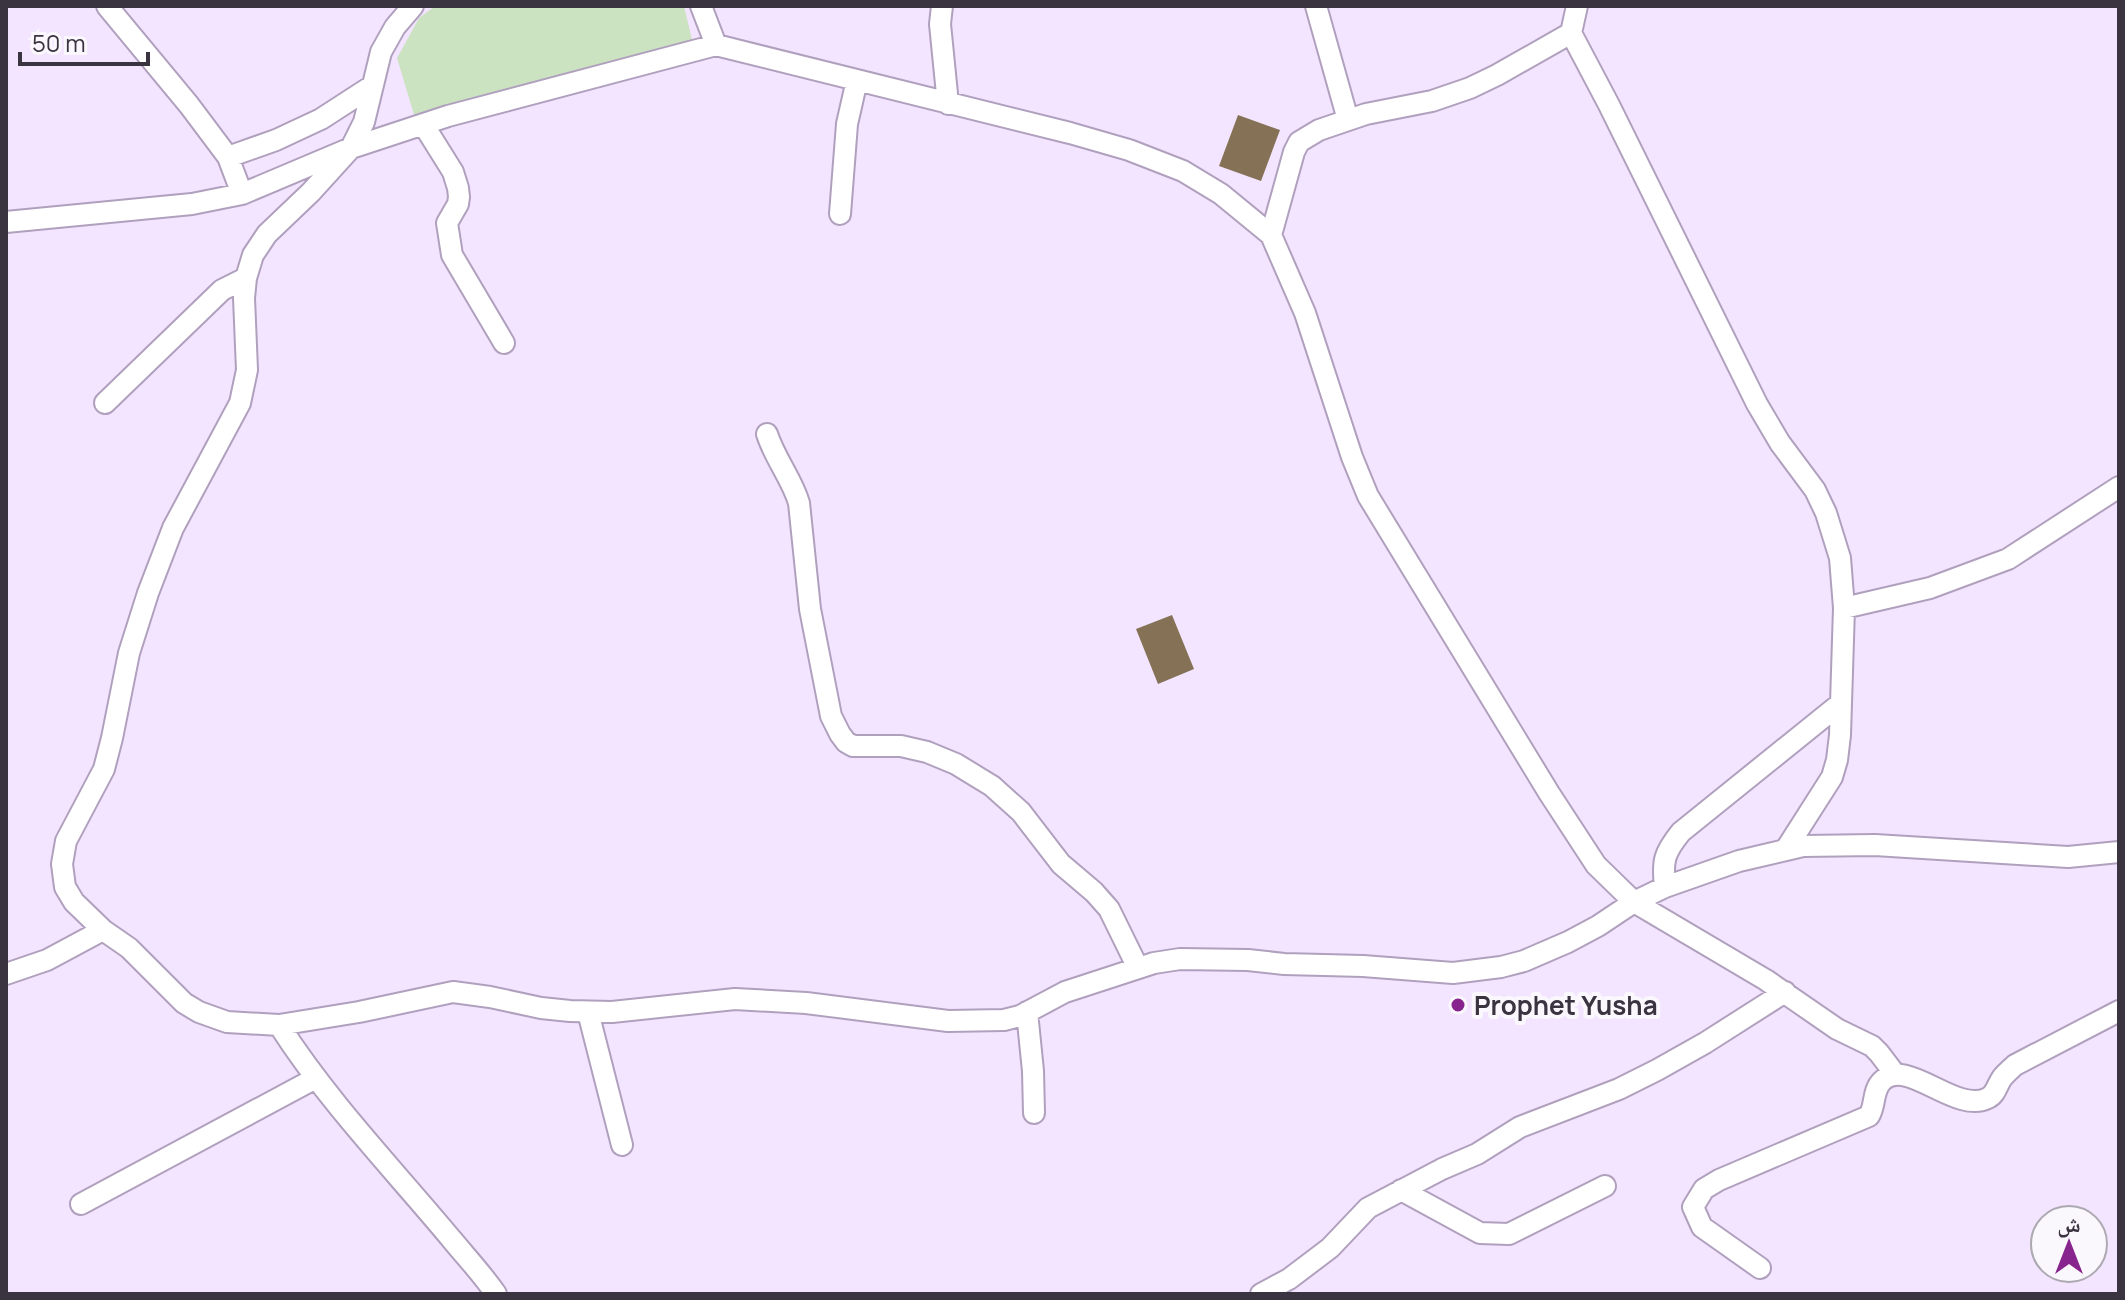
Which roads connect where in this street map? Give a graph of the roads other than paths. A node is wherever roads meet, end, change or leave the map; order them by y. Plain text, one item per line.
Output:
1 (107, 6) edge
2 (413, 6) edge
3 (701, 6) edge
4 (942, 6) edge
5 (1316, 6) edge
6 (1577, 6) edge
7 (1571, 33) junction
8 (716, 45) junction
9 (857, 80) junction
10 (372, 86) junction
11 (948, 104) junction
12 (1348, 120) junction
13 (423, 124) junction
14 (351, 148) junction
15 (228, 157) junction
16 (242, 194) junction
17 (840, 214) dead end
18 (6, 222) edge
19 (1271, 235) junction
20 (246, 278) junction
21 (504, 343) dead end
22 (105, 403) dead end
23 (767, 434) dead end
24 (2119, 487) edge
25 (1844, 608) junction
26 (1841, 703) junction
27 (1786, 849) junction
28 (2119, 852) edge
29 (1665, 887) junction
30 (1634, 902) junction
31 (103, 930) junction
32 (1138, 968) junction
33 (8, 976) edge
34 (1785, 992) junction
35 (2119, 1011) edge
36 (588, 1012) junction
37 (1027, 1012) junction
38 (279, 1025) junction
39 (1895, 1074) junction
40 (316, 1078) junction
41 (1034, 1113) dead end
42 (622, 1145) dead end
43 (1605, 1186) dead end
44 (1401, 1190) junction
45 (81, 1204) dead end
46 (1760, 1268) dead end
47 (496, 1294) edge
48 (1261, 1294) edge

1 - 15 street
2 - 10 street
3 - 8 street
4 - 11 street
5 - 12 street
6 - 7 street
7 - 12 street
7 - 25 street
8 - 9 street
8 - 13 street
9 - 11 street
9 - 17 street
10 - 14 street
10 - 15 street
11 - 19 street
12 - 19 street
13 - 14 street
13 - 21 street
14 - 16 street
14 - 20 street
15 - 16 street
16 - 18 street
19 - 30 street
20 - 22 street
20 - 31 street
23 - 32 street
24 - 25 street
25 - 26 street
26 - 27 street
26 - 29 street
27 - 28 street
27 - 29 street
29 - 30 street
30 - 32 street
30 - 34 street
31 - 33 street
31 - 38 street
32 - 37 street
34 - 39 street
34 - 44 street
35 - 39 street
36 - 37 street
36 - 38 street
36 - 42 street
37 - 41 street
38 - 40 street
39 - 46 street
40 - 45 street
40 - 47 street
43 - 44 street
44 - 48 street

